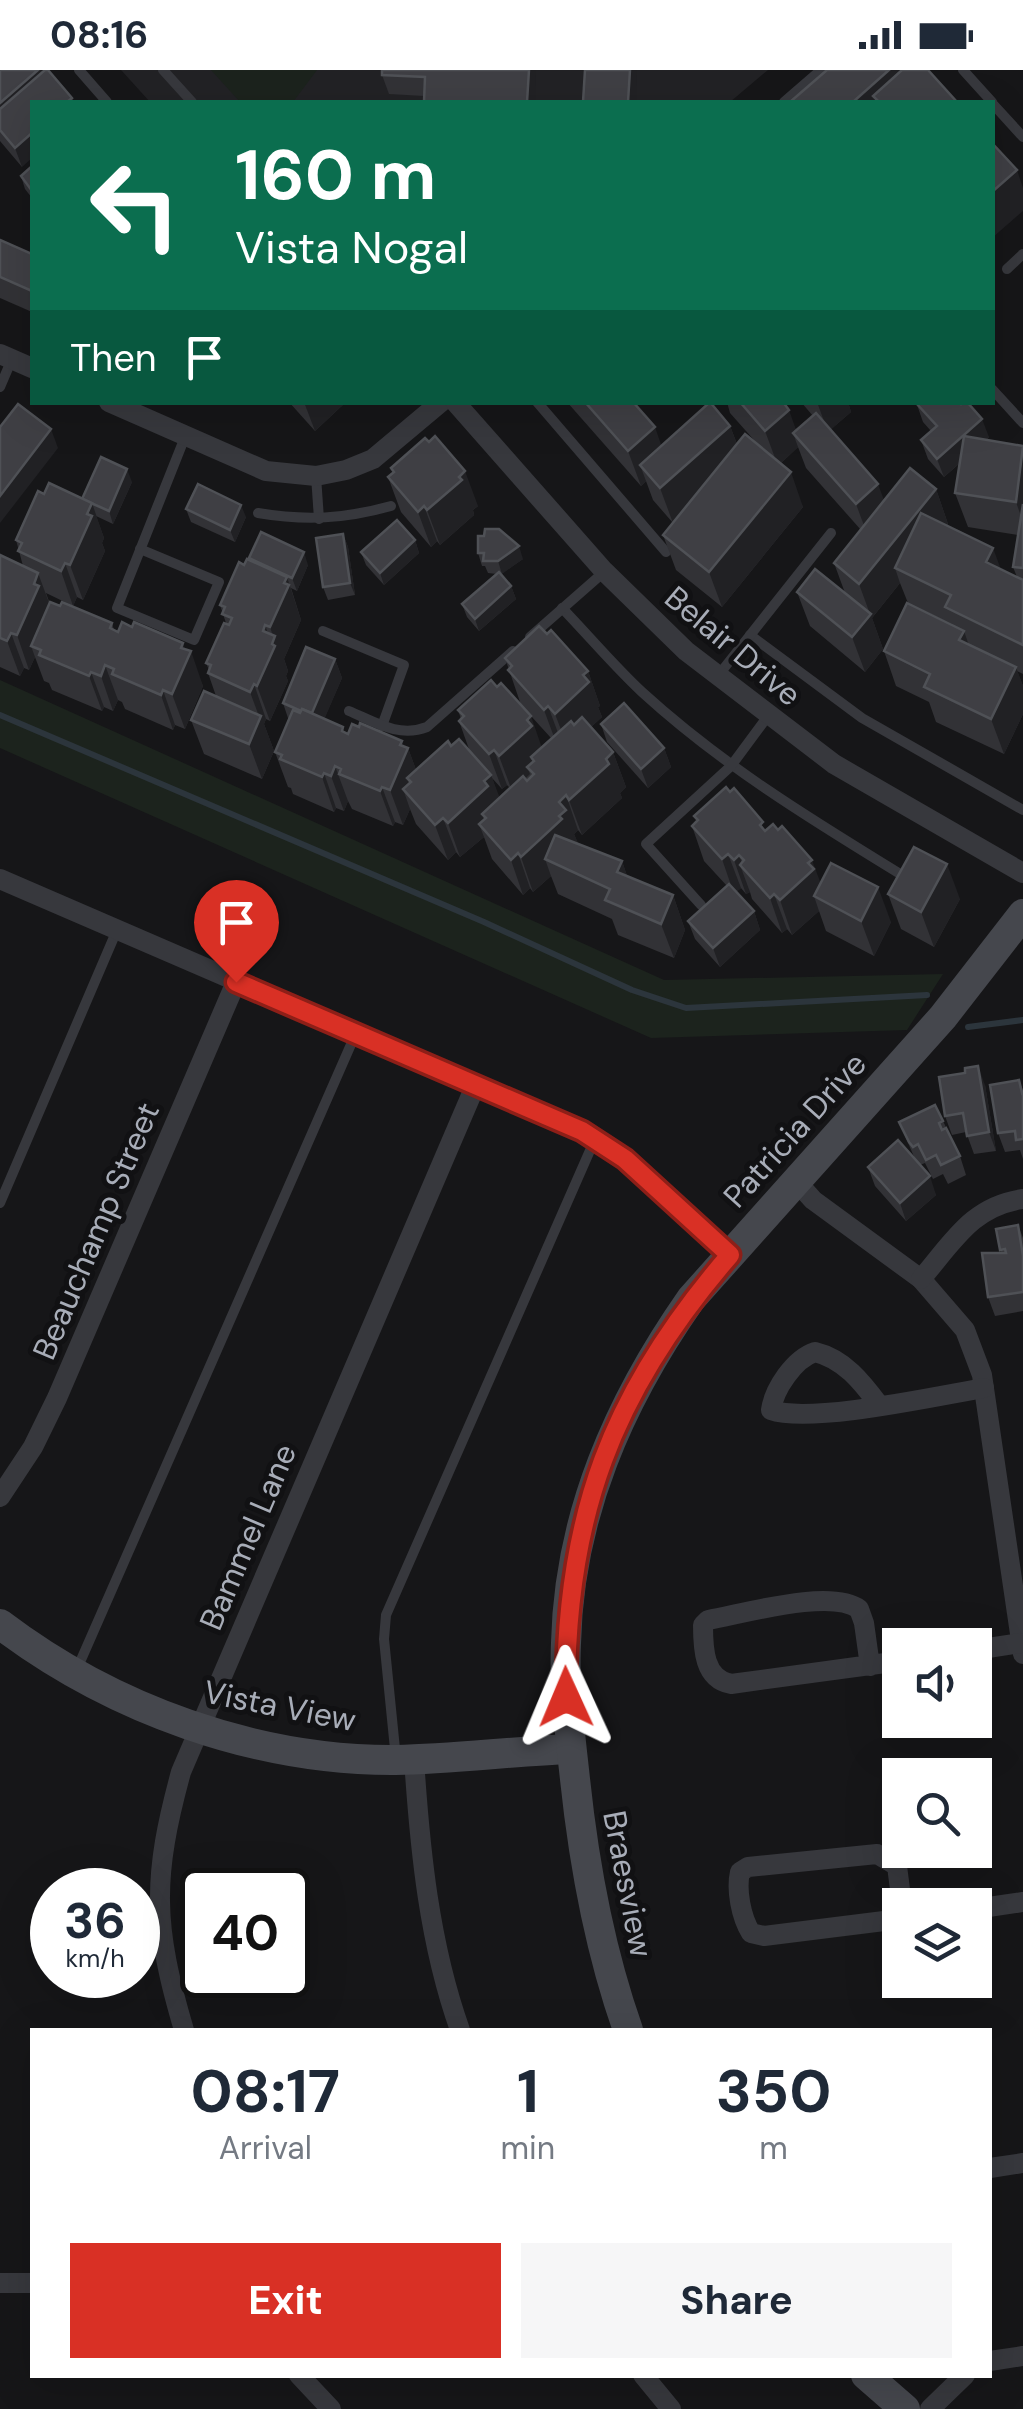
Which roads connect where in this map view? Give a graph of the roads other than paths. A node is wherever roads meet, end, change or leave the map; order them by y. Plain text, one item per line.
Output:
1 (78, 70) edge
2 (163, 70) edge
3 (821, 70) edge
4 (963, 70) edge
5 (105, 100) edge
6 (190, 100) edge
7 (786, 100) edge
8 (989, 100) edge
9 (995, 106) edge
10 (1023, 137) edge
11 (1023, 254) edge
12 (1006, 269) dead end
13 (6, 357) edge
14 (30, 367) edge
15 (0, 387) edge
16 (995, 392) edge
17 (116, 405) edge
18 (437, 405) edge
19 (458, 405) edge
20 (540, 405) edge
21 (1023, 423) edge
22 (186, 436) junction
23 (316, 476) junction
24 (391, 506) edge
25 (258, 514) dead end
26 (319, 520) junction
27 (831, 533) dead end
28 (140, 549) junction
29 (666, 552) edge
30 (604, 571) junction
31 (562, 608) junction
32 (323, 630) dead end
33 (750, 635) junction
34 (718, 677) junction
35 (349, 711) dead end
36 (768, 716) junction
37 (382, 726) junction
38 (731, 766) junction
39 (1023, 810) edge
40 (1023, 873) edge
41 (905, 877) edge
42 (0, 879) edge
43 (702, 905) edge
44 (1023, 914) edge
45 (117, 930) junction
46 (236, 982) junction
47 (356, 1033) junction
48 (476, 1084) junction
49 (595, 1139) junction
50 (798, 1182) junction
51 (1023, 1199) edge
52 (0, 1203) edge
53 (730, 1255) junction
54 (921, 1279) junction
55 (984, 1388) junction
56 (879, 1405) junction
57 (0, 1497) edge
58 (1012, 1505) edge
59 (0, 1624) edge
60 (1022, 1648) edge
61 (992, 1649) edge
62 (882, 1664) edge
63 (870, 1666) junction
64 (75, 1674) junction
65 (199, 1727) junction
66 (571, 1749) junction
67 (405, 1759) junction
68 (900, 1888) edge
69 (1023, 1902) edge
70 (992, 1907) edge
71 (882, 1921) edge
72 (183, 2028) edge
73 (459, 2028) edge
74 (627, 2028) edge
75 (1023, 2163) edge
76 (992, 2168) edge
77 (0, 2283) edge
78 (30, 2283) edge
79 (1023, 2356) edge
80 (992, 2361) edge
81 (303, 2378) edge
82 (646, 2378) edge
83 (869, 2378) edge
84 (962, 2378) edge
85 (332, 2409) edge
86 (672, 2409) edge
87 (905, 2409) edge
88 (930, 2409) edge

1 - 5 lane
2 - 6 lane
3 - 7 lane
4 - 8 lane
9 - 10 lane
11 - 12 lane
13 - 14 street
13 - 15 lane
16 - 21 lane
17 - 22 street
18 - 23 street
19 - 30 street, Belair Drive
20 - 29 lane
22 - 23 street
22 - 28 lane
23 - 26 lane
24 - 26 lane
25 - 26 lane
27 - 33 lane
28 - 28 lane
30 - 31 lane
30 - 34 street, Belair Drive
31 - 37 lane
31 - 38 lane
32 - 37 lane
33 - 34 lane
33 - 39 lane
34 - 36 street, Belair Drive
35 - 37 lane
36 - 38 lane
36 - 40 street, Belair Drive
38 - 41 lane
38 - 43 lane
42 - 45 street
44 - 50 street, Patricia Drive
45 - 46 street
45 - 52 lane
46 - 47 street
46 - 57 street, Beauchamp Street
47 - 48 street
47 - 64 lane
48 - 49 street
48 - 65 street, Bammel Lane
49 - 53 street
49 - 67 lane
50 - 53 street, Patricia Drive
50 - 54 street
51 - 54 street
53 - 66 street, Patricia Drive
54 - 55 street
55 - 56 street
55 - 58 street
56 - 56 street
58 - 60 street
59 - 64 street, Vista View
60 - 61 street
62 - 63 street
63 - 63 street
64 - 65 street, Vista View
65 - 67 street, Vista View
65 - 72 street, Bammel Lane
66 - 67 street, Vista View
66 - 74 street, Braesview
67 - 73 street
68 - 71 street
69 - 70 street
75 - 76 street
77 - 78 street
79 - 80 street
81 - 85 street
82 - 86 street
83 - 87 street
84 - 88 street

